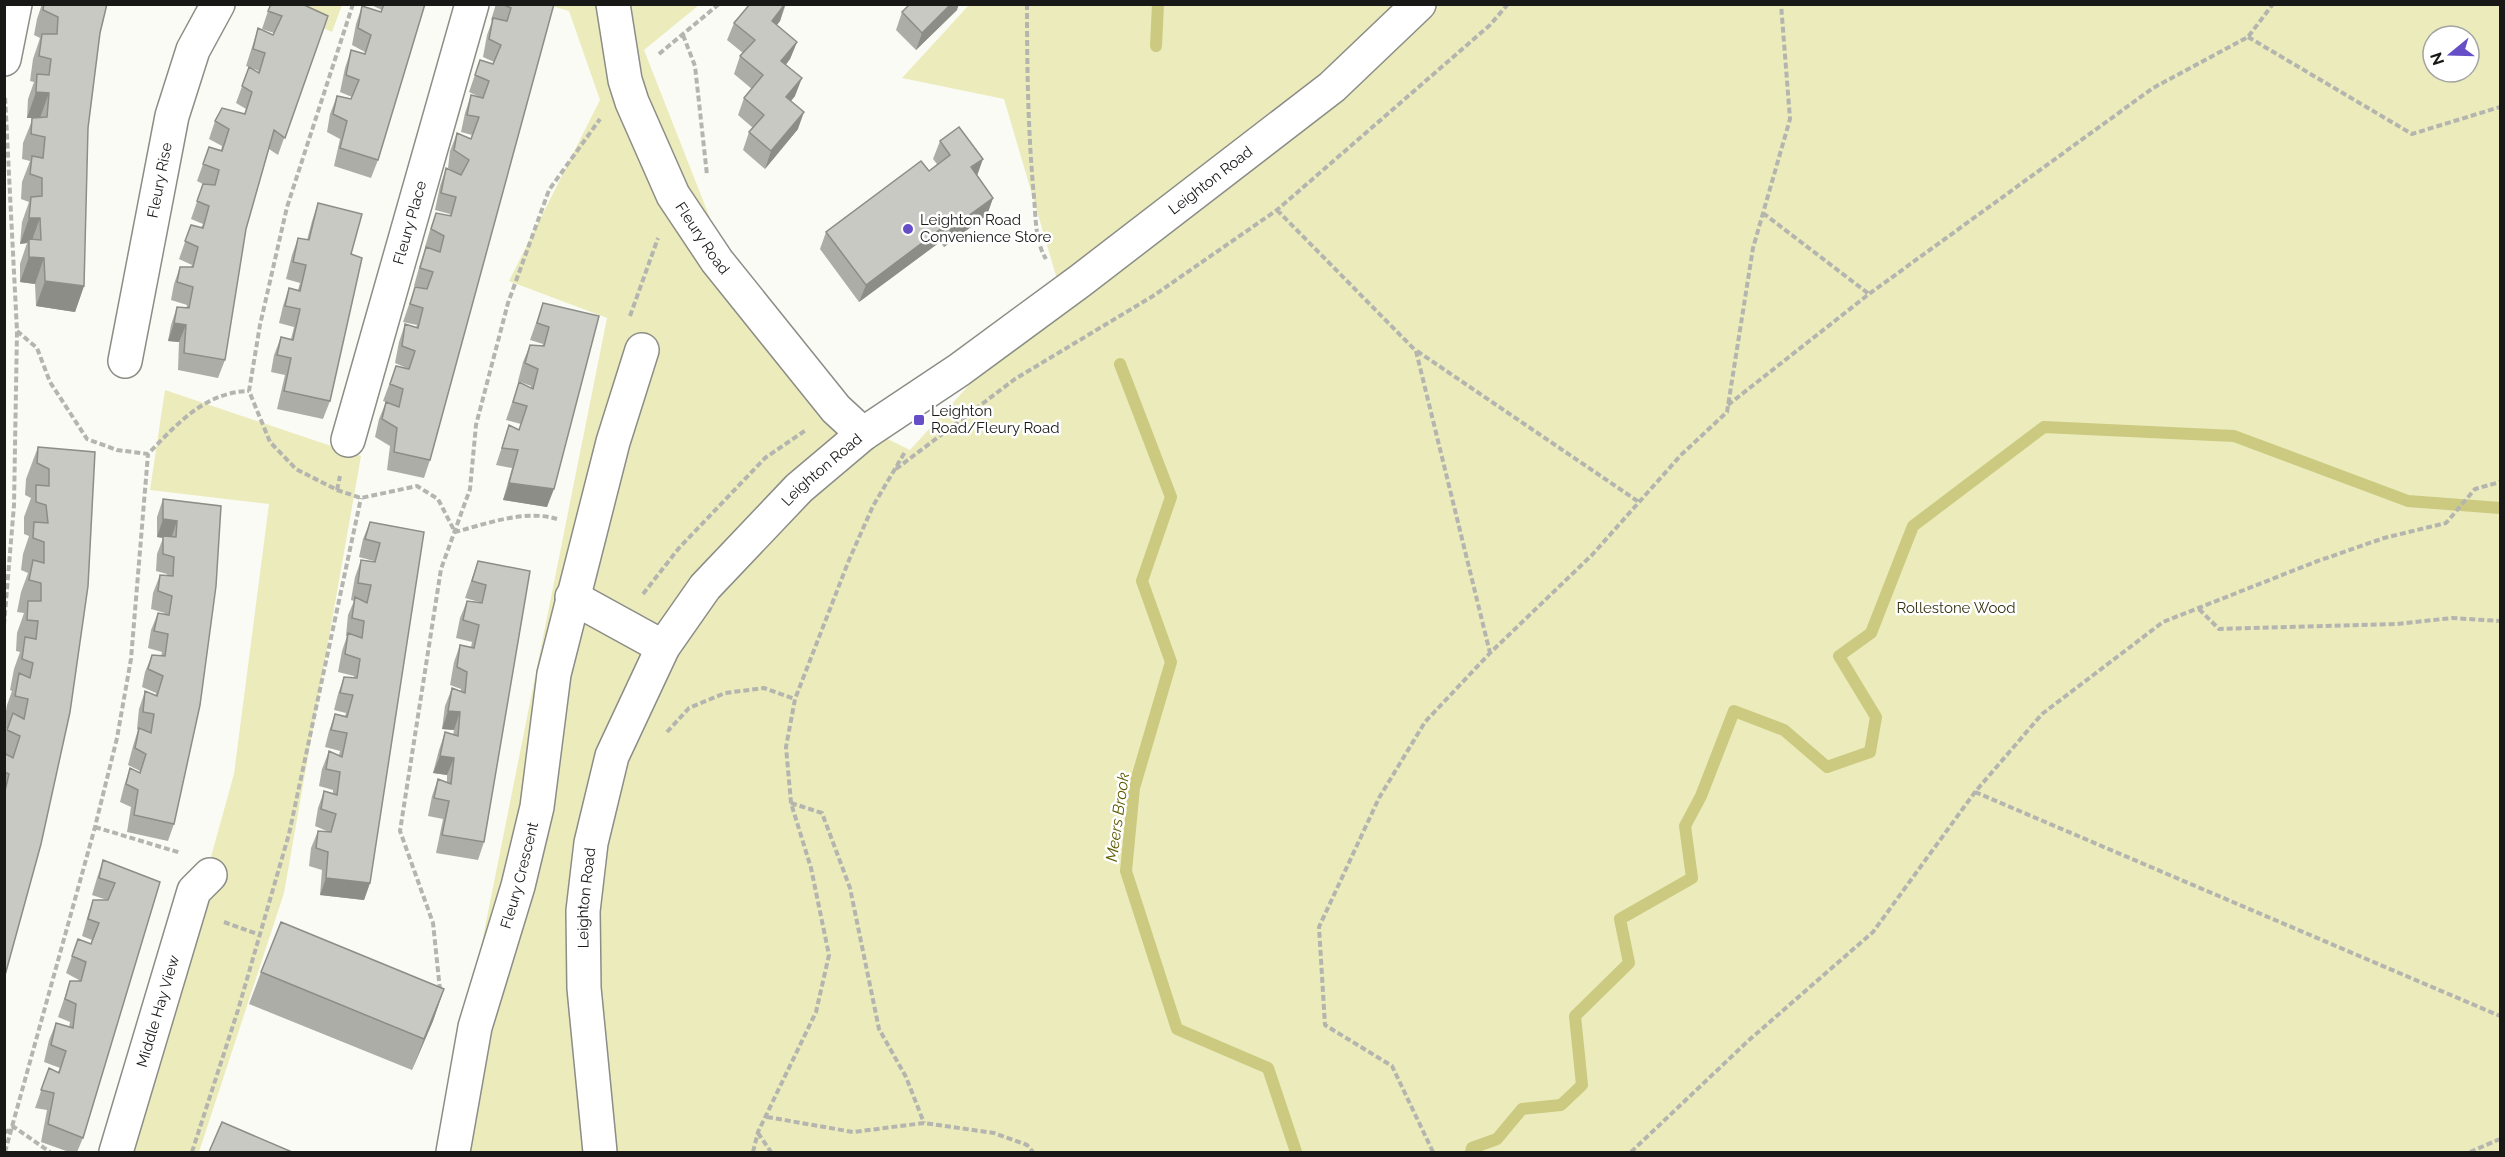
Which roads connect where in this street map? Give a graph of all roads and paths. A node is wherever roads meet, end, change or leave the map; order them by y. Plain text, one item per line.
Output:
1 (15, 4) edge
2 (218, 4) edge
3 (353, 4) edge
4 (472, 4) edge
5 (613, 4) edge
6 (719, 4) edge
7 (1027, 4) edge
8 (1419, 4) edge
9 (1508, 4) edge
10 (1781, 4) edge
11 (2273, 4) edge
12 (683, 35) junction
13 (2248, 37) junction
14 (4, 59) edge
15 (628, 91) junction
16 (4, 93) edge
17 (2500, 107) edge
18 (708, 181) dead end
19 (673, 195) junction
20 (1277, 210) junction
21 (1763, 213) junction
22 (1065, 292) junction
23 (1869, 294) junction
24 (16, 331) junction
25 (642, 350) joint
26 (1416, 351) junction
27 (125, 361) dead end
28 (249, 391) junction
29 (1728, 405) junction
30 (863, 434) junction
31 (348, 440) dead end
32 (911, 444) dead end
33 (148, 454) junction
34 (893, 471) junction
35 (2500, 482) edge
36 (361, 498) junction
37 (1639, 502) junction
38 (592, 531) junction
39 (455, 532) junction
40 (572, 597) junction
41 (2199, 609) junction
42 (2500, 621) edge
43 (4, 625) edge
44 (663, 647) junction
45 (1490, 653) junction
46 (1975, 792) junction
47 (790, 803) junction
48 (95, 827) junction
49 (210, 875) joint
50 (439, 1001) edge
51 (2500, 1016) edge
52 (767, 1117) junction
53 (924, 1123) junction
54 (14, 1127) junction
55 (758, 1132) junction
56 (4, 1133) edge
57 (2500, 1139) edge
58 (5, 1152) edge
59 (50, 1152) edge
60 (116, 1152) edge
61 (192, 1152) edge
62 (453, 1152) edge
63 (600, 1152) edge
64 (753, 1152) edge
65 (771, 1152) edge
66 (1033, 1152) edge
67 (1433, 1152) edge
68 (1631, 1152) edge
69 (2470, 1152) edge

1 - 14 street
2 - 27 street, Fleury Rise
3 - 28 path
4 - 31 street, Fleury Place
5 - 15 street, Fleury Road
6 - 12 path
7 - 22 path
8 - 22 street, Leighton Road
9 - 20 path
10 - 21 path
11 - 13 path
12 - 15 path
12 - 18 path
13 - 17 path
13 - 23 path
15 - 19 street, Fleury Road
15 - 39 path
16 - 24 path
19 - 25 path
19 - 30 street, Fleury Road
20 - 26 path
20 - 34 path
21 - 23 path
21 - 29 path
22 - 30 street, Leighton Road
23 - 29 path
24 - 33 path
24 - 43 path
25 - 38 street, Fleury Crescent
26 - 37 path
26 - 45 path
28 - 33 path
28 - 36 path
29 - 37 path
30 - 44 street, Leighton Road
32 - 34 path
33 - 48 path
34 - 47 path
35 - 41 path
36 - 39 path
36 - 61 path
37 - 45 path
38 - 39 path
38 - 40 street, Fleury Crescent
39 - 50 path
40 - 44 street
40 - 62 street, Fleury Crescent
41 - 42 path
41 - 46 path
44 - 63 street, Leighton Road
45 - 67 path
46 - 51 path
46 - 68 path
47 - 52 path
47 - 53 path
48 - 49 path
48 - 54 path
49 - 60 street, Middle Hay View
52 - 53 path
52 - 55 path
53 - 66 path
54 - 56 path
54 - 58 path
54 - 59 path
55 - 64 path
55 - 65 path
57 - 69 path

